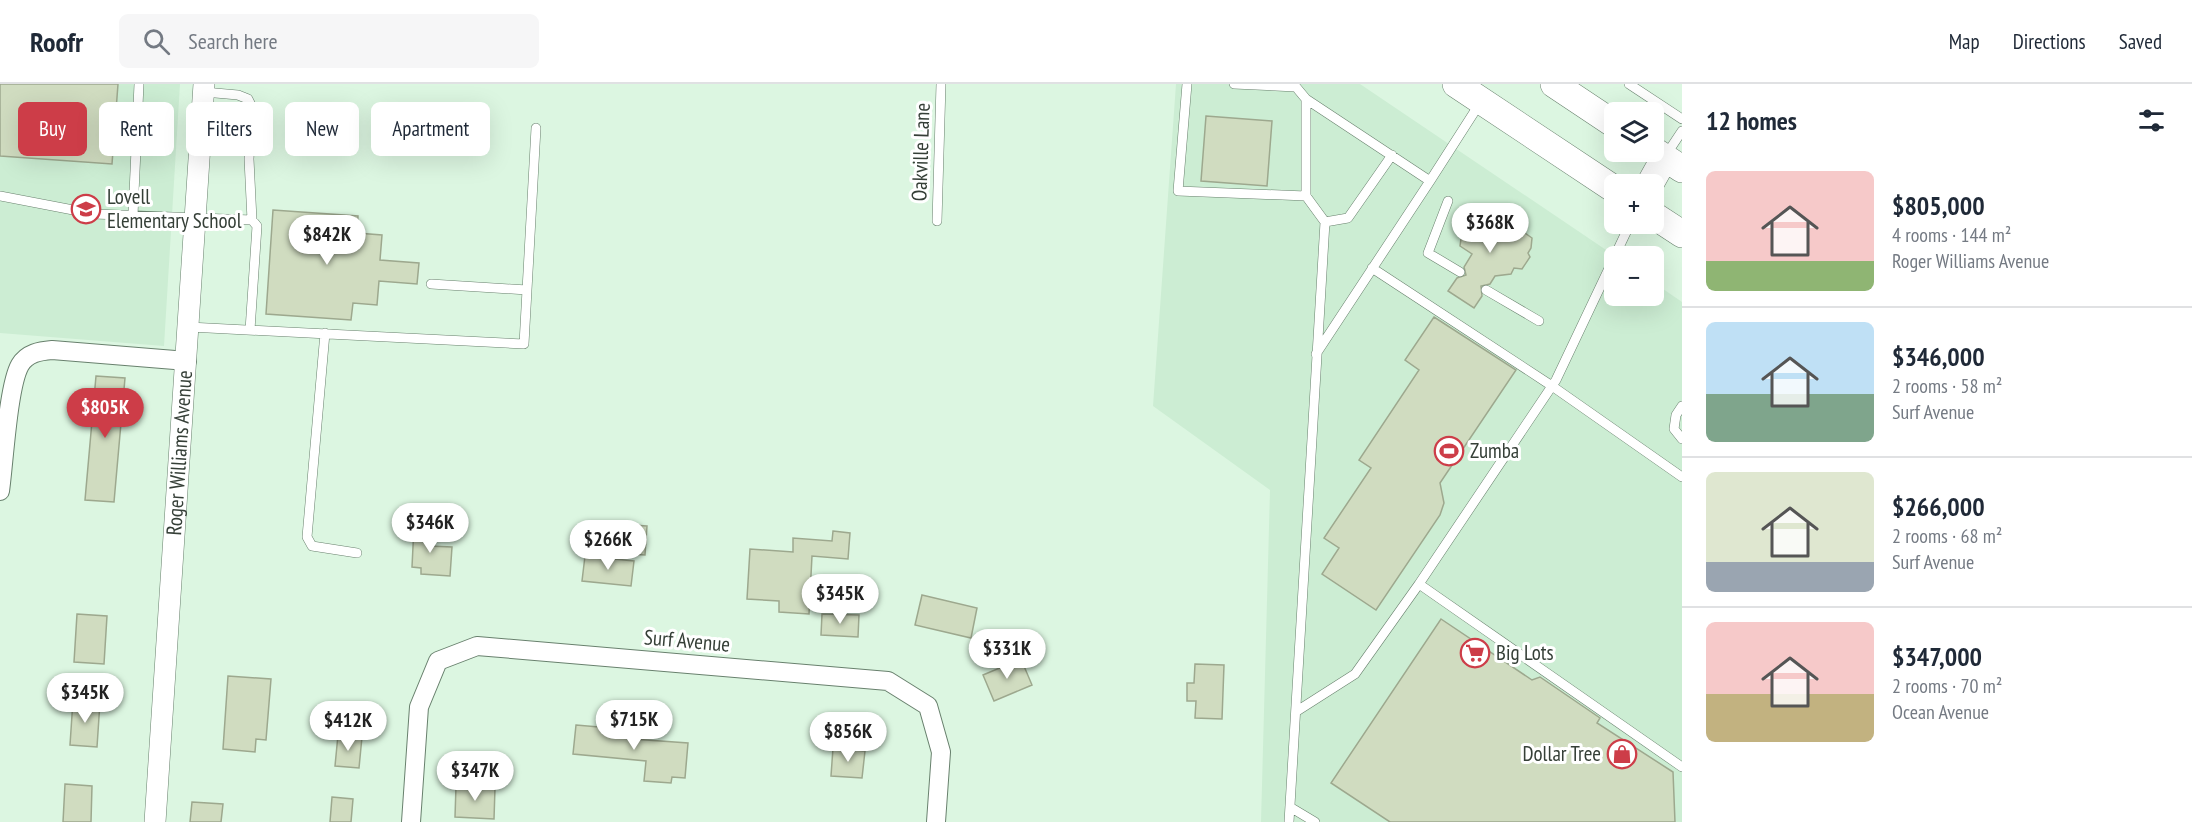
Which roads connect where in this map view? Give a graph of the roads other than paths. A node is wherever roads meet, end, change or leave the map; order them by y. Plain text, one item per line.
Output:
1 (139, 84) edge
2 (941, 84) edge
3 (1187, 84) edge
4 (1234, 84) edge
5 (1456, 84) edge
6 (1554, 84) edge
7 (1629, 84) edge
8 (204, 88) edge
9 (1306, 99) junction
10 (1482, 101) junction
11 (1604, 117) edge
12 (1682, 119) edge
13 (536, 128) dead end
14 (1682, 131) edge
15 (1392, 155) junction
16 (1667, 158) edge
17 (1657, 174) edge
18 (1430, 181) junction
19 (1604, 182) edge
20 (0, 196) edge
21 (1306, 196) junction
22 (1449, 201) dead end
23 (134, 215) junction
24 (196, 216) junction
25 (252, 220) junction
26 (938, 221) dead end
27 (1325, 222) junction
28 (1664, 222) edge
29 (1625, 234) edge
30 (1682, 234) edge
31 (1372, 268) junction
32 (1460, 273) dead end
33 (431, 285) dead end
34 (527, 290) junction
35 (1486, 290) dead end
36 (1539, 321) dead end
37 (189, 327) junction
38 (250, 330) junction
39 (325, 333) junction
40 (1316, 354) junction
41 (187, 361) junction
42 (1552, 387) junction
43 (1682, 406) edge
44 (1682, 439) edge
45 (1682, 477) edge
46 (0, 491) edge
47 (357, 554) dead end
48 (1419, 584) junction
49 (1297, 711) junction
50 (1682, 766) edge
51 (1290, 807) junction
52 (155, 822) edge
53 (411, 822) edge
54 (936, 822) edge
55 (1289, 822) edge
56 (1315, 822) edge

1 - 23 lane
2 - 26 lane, Oakville Lane
3 - 21 lane
4 - 9 lane
5 - 10 main road
6 - 11 main road
7 - 12 lane
8 - 24 street, Roger Williams Avenue
8 - 25 lane
9 - 15 lane
9 - 21 lane
10 - 18 lane
10 - 19 main road
13 - 34 lane
14 - 16 lane
15 - 18 lane
15 - 27 lane
16 - 17 main road
18 - 31 lane
20 - 23 lane
21 - 27 lane
22 - 32 lane
23 - 24 lane
24 - 25 lane
24 - 37 street, Roger Williams Avenue
25 - 38 lane
27 - 40 lane
28 - 30 main road
29 - 42 lane
31 - 40 lane
31 - 42 lane
33 - 34 lane
34 - 39 lane
35 - 36 lane
37 - 38 lane
37 - 41 street, Roger Williams Avenue
38 - 39 lane
39 - 47 lane
40 - 49 lane
41 - 46 street
41 - 52 street, Roger Williams Avenue
42 - 45 lane
42 - 48 lane
43 - 44 lane
48 - 49 lane
48 - 50 lane
49 - 51 lane
51 - 55 lane
51 - 56 lane
53 - 54 street, Surf Avenue

